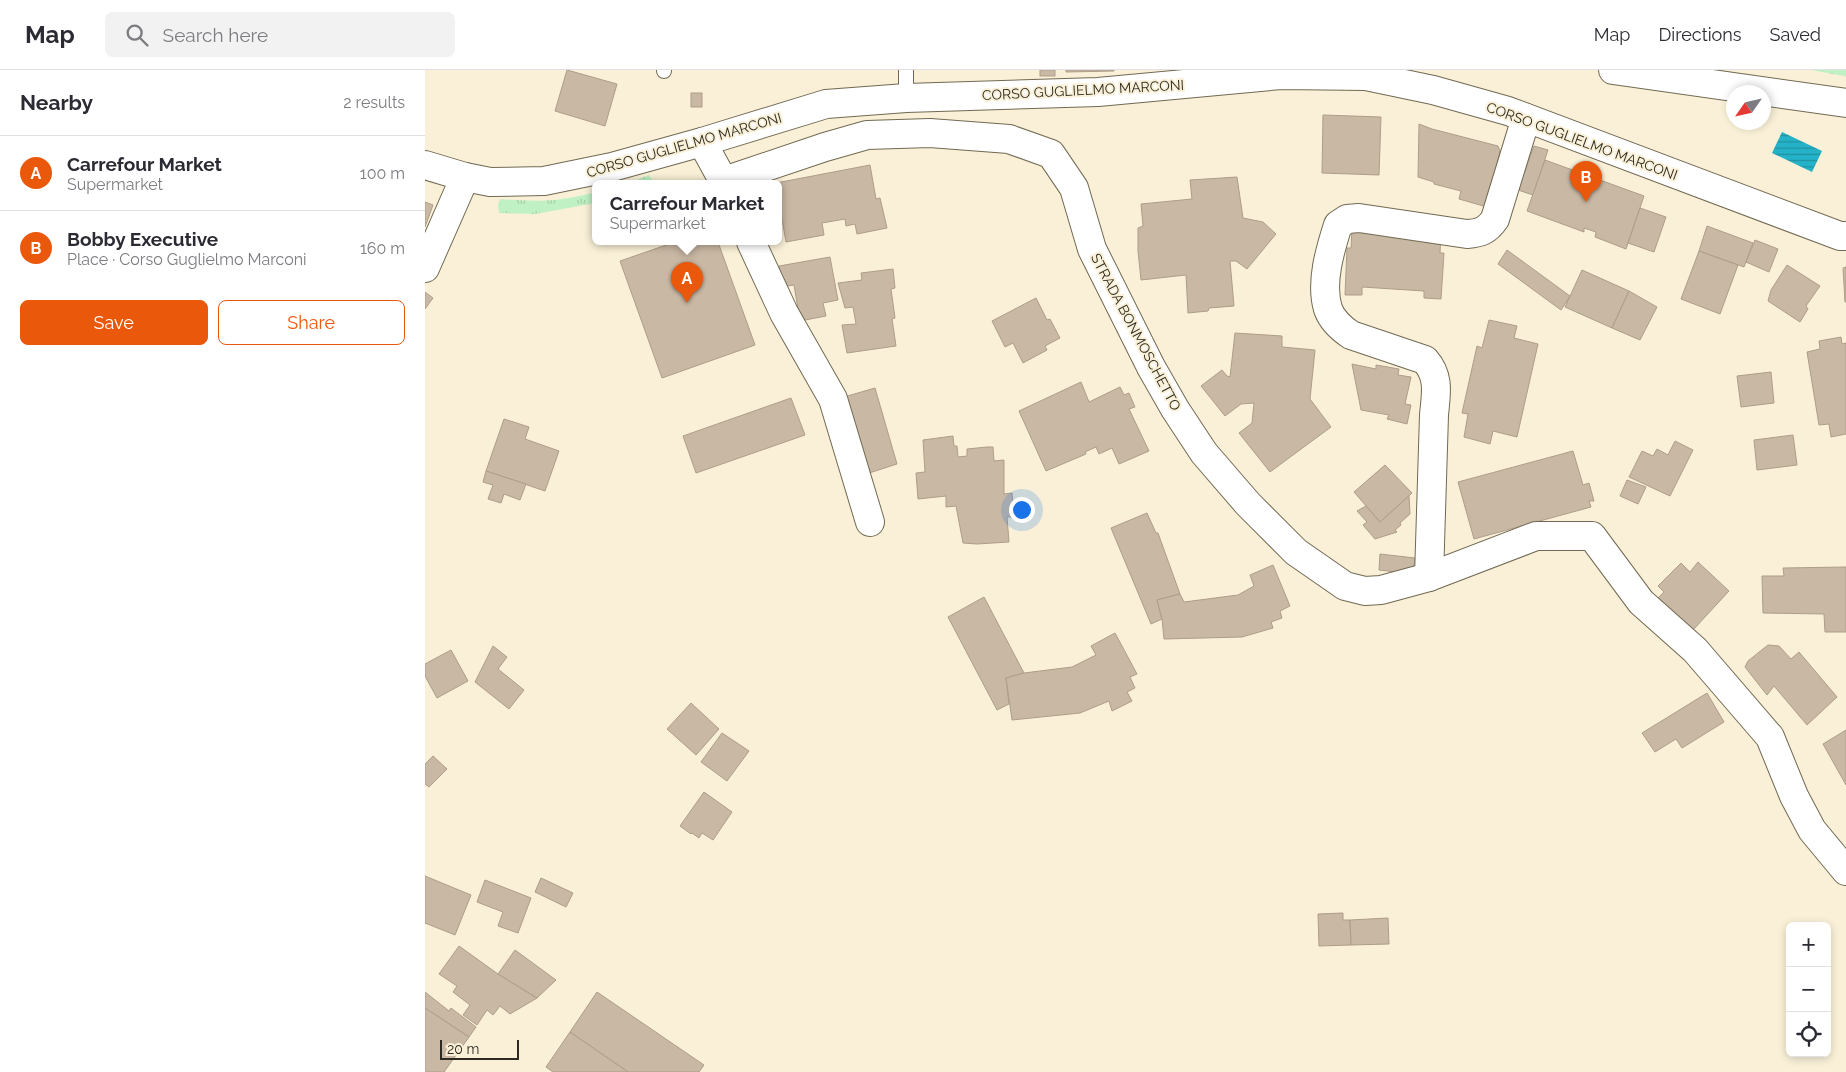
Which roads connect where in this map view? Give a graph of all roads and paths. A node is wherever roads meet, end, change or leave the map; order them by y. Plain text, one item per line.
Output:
1 (905, 70) edge
2 (1613, 70) edge
3 (1335, 73) edge
4 (906, 98) junction
5 (1846, 103) edge
6 (1526, 118) junction
7 (702, 142) junction
8 (425, 165) edge
9 (465, 177) junction
10 (723, 180) edge
11 (730, 180) edge
12 (1846, 236) edge
13 (752, 245) edge
14 (425, 268) edge
15 (869, 522) dead end
16 (1429, 577) junction
17 (1846, 871) edge

1 - 4 lane
2 - 5 street
3 - 4 street, CORSO GUGLIELMO MARCONI
3 - 6 street, CORSO GUGLIELMO MARCONI
4 - 7 street, CORSO GUGLIELMO MARCONI
6 - 12 street, CORSO GUGLIELMO MARCONI
6 - 16 street
7 - 9 street, CORSO GUGLIELMO MARCONI
7 - 10 street, STRADA BONMOSCHETTO
8 - 9 street, CORSO GUGLIELMO MARCONI
9 - 14 street
11 - 16 street, STRADA BONMOSCHETTO
13 - 15 street
16 - 17 street, STRADA BONMOSCHETTO

